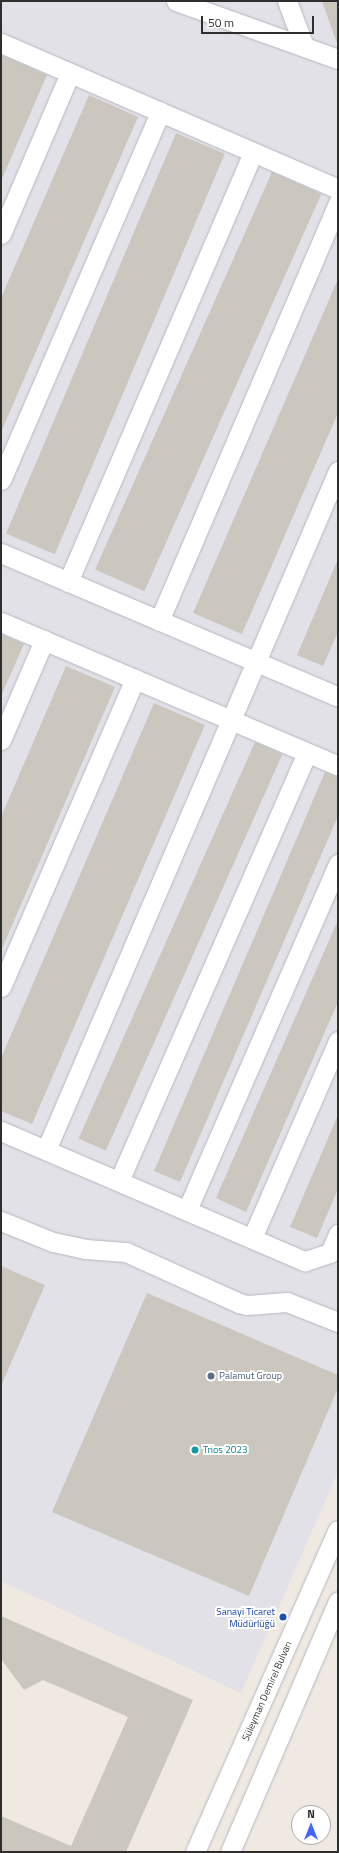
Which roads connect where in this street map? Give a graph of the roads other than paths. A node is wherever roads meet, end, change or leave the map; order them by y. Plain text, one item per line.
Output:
1 (176, 1) edge
2 (287, 1) edge
3 (196, 5) edge
4 (1, 44) edge
5 (304, 46) junction
6 (338, 59) edge
7 (70, 73) junction
8 (160, 112) junction
9 (253, 152) junction
10 (338, 189) edge
11 (338, 203) edge
12 (1, 234) edge
13 (338, 471) edge
14 (1, 480) edge
15 (1, 553) edge
16 (68, 582) junction
17 (159, 621) junction
18 (1, 622) edge
19 (44, 640) junction
20 (256, 662) junction
21 (136, 680) junction
22 (336, 692) edge
23 (231, 720) junction
24 (1, 740) edge
25 (307, 753) junction
26 (338, 766) edge
27 (338, 864) edge
28 (1, 987) edge
29 (338, 1041) edge
30 (1, 1131) edge
31 (46, 1150) junction
32 (119, 1181) junction
33 (187, 1210) junction
34 (1, 1221) edge
35 (338, 1234) edge
36 (252, 1238) junction
37 (338, 1322) edge
38 (338, 1530) edge
39 (338, 1600) edge
40 (195, 1852) edge
41 (230, 1852) edge

1 - 3 street
2 - 5 street
3 - 5 street
4 - 7 street
5 - 6 street
7 - 8 street
7 - 12 street
8 - 9 street
8 - 14 street
9 - 10 street
9 - 16 street
11 - 17 street
13 - 20 street
15 - 16 street
16 - 17 street
17 - 20 street
18 - 19 street
19 - 21 street
19 - 24 street
20 - 22 street
20 - 23 street
21 - 23 street
21 - 28 street
23 - 25 street
23 - 31 street
25 - 26 street
25 - 32 street
27 - 33 street
29 - 36 street
30 - 31 street
31 - 32 street
32 - 33 street
33 - 36 street
34 - 37 street
35 - 36 street
38 - 40 street, Süleyman Demirel Bulvarı
39 - 41 street

